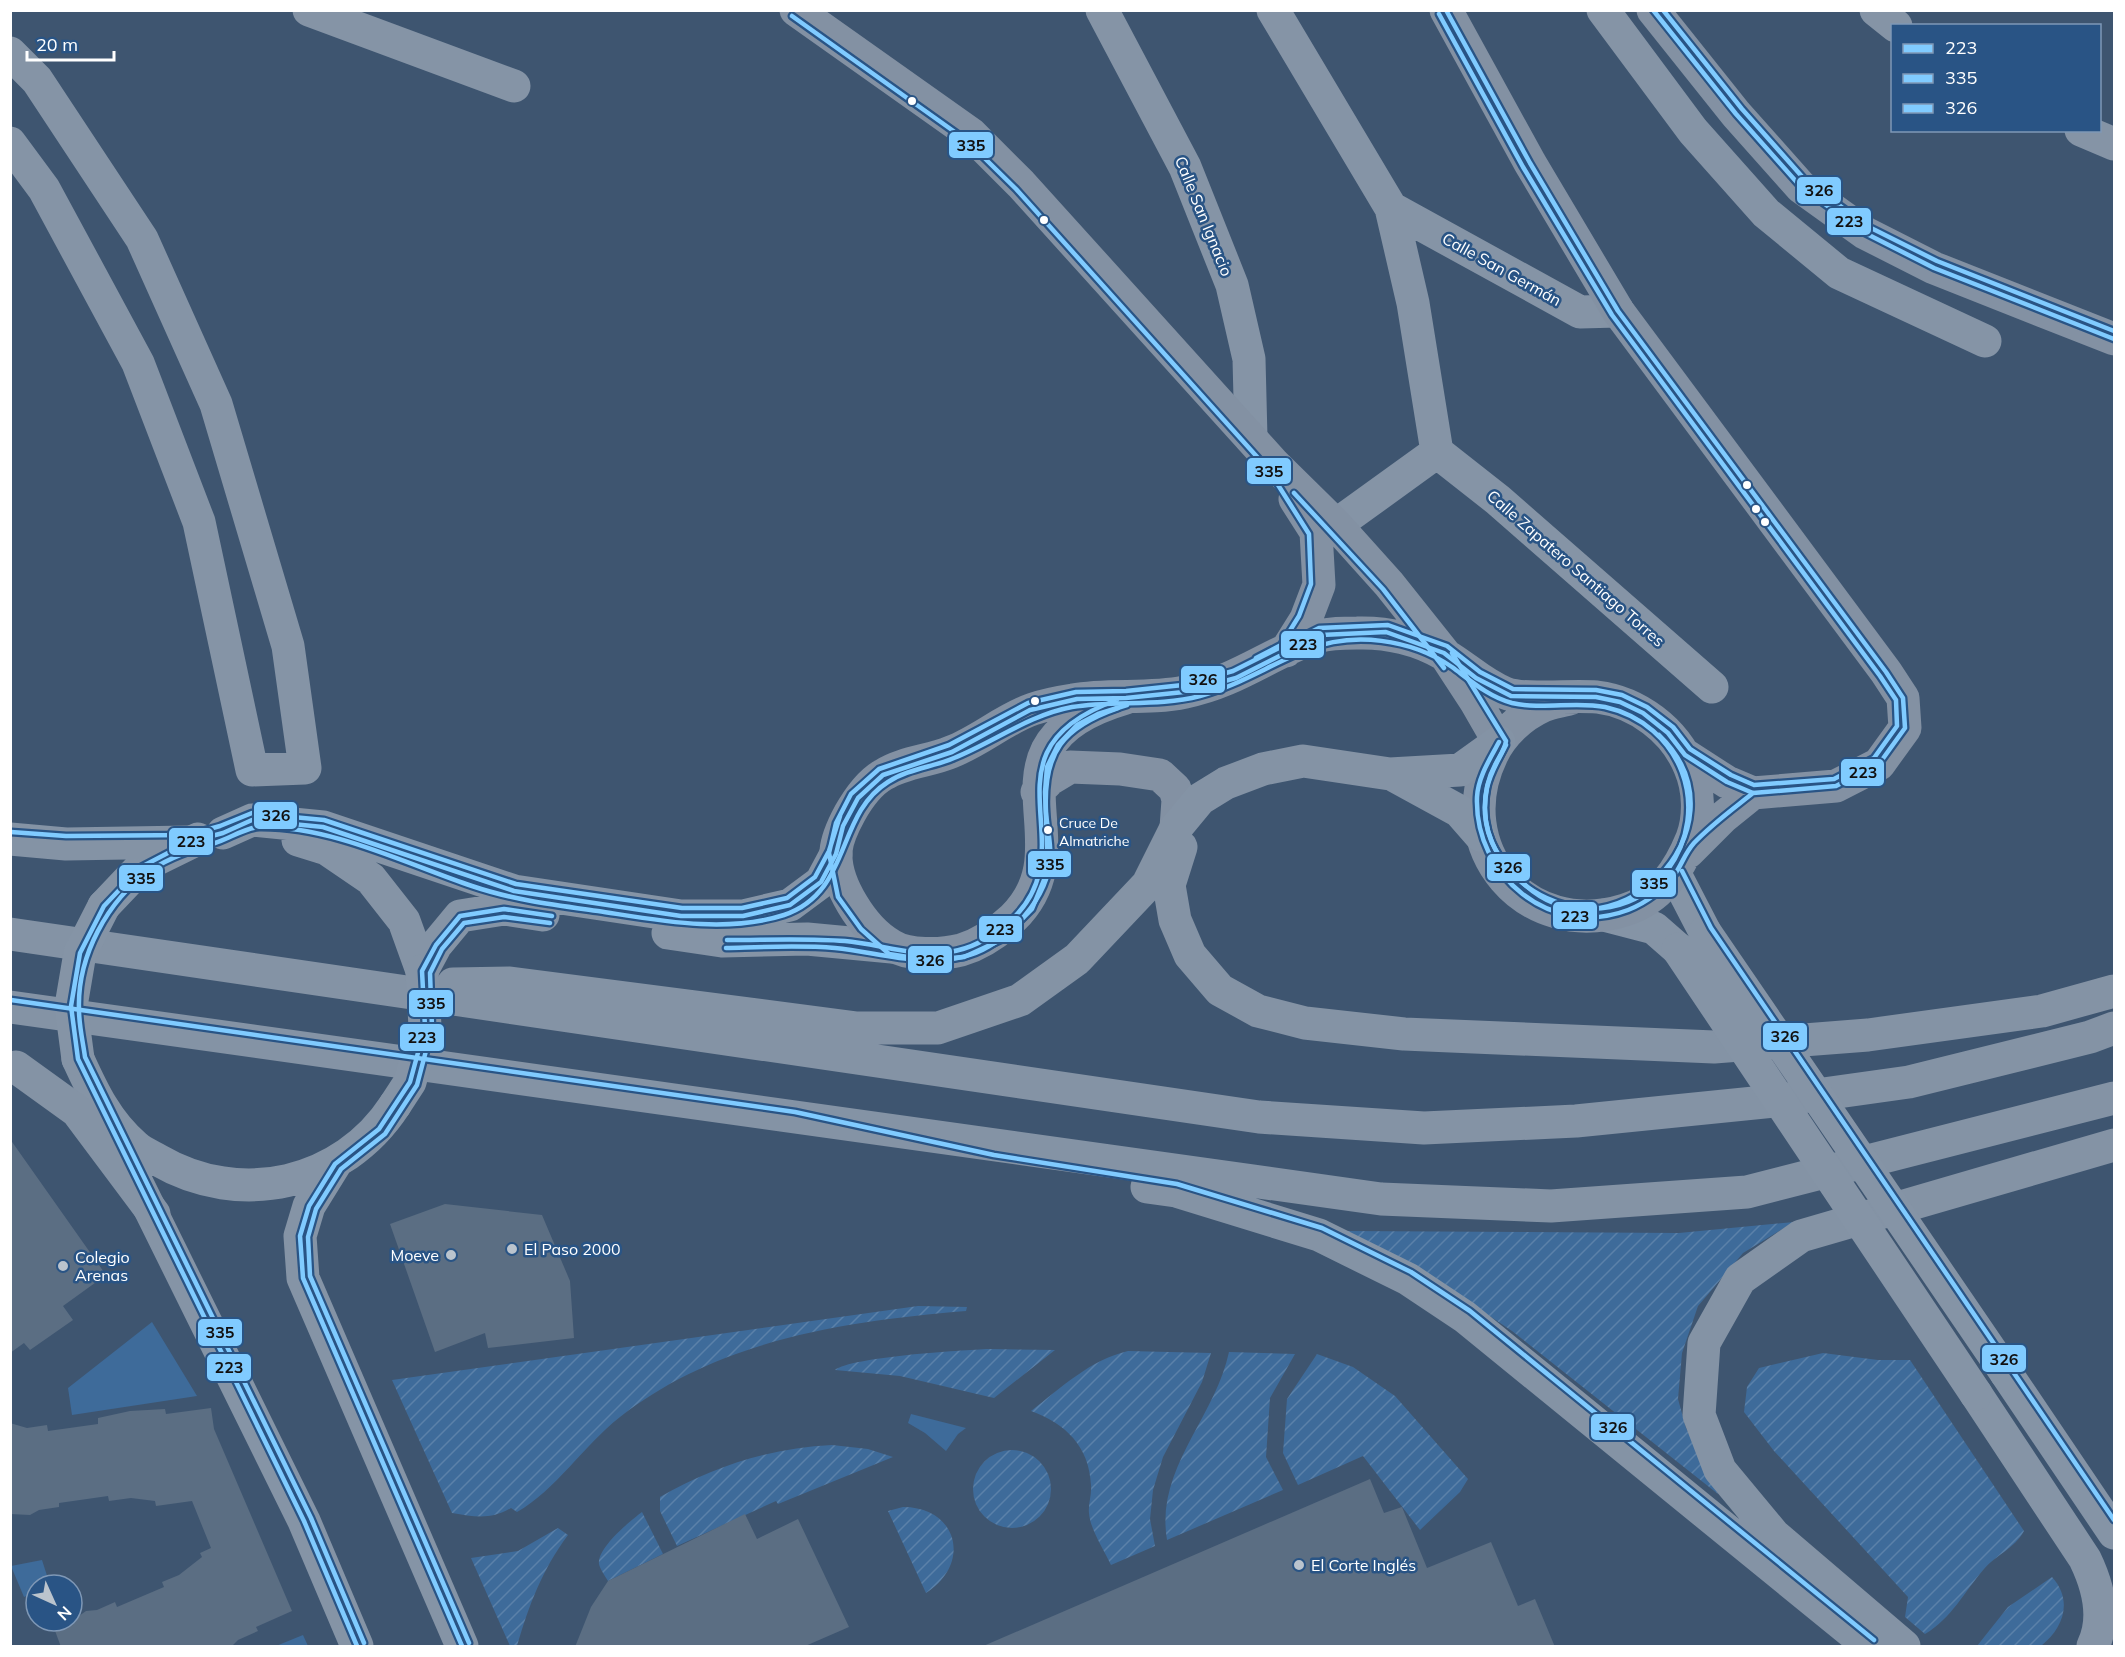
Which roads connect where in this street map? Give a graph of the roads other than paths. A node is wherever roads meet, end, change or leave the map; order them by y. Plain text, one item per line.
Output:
1 (309, 10) edge
2 (796, 10) edge
3 (1102, 10) edge
4 (1273, 10) edge
5 (1446, 10) edge
6 (1603, 10) edge
7 (1653, 10) edge
8 (1876, 10) edge
9 (1894, 24) edge
10 (10, 53) edge
11 (514, 86) dead end
12 (2085, 132) edge
13 (10, 143) edge
14 (2115, 144) edge
15 (1391, 208) junction
16 (1618, 311) junction
17 (2115, 339) edge
18 (1985, 341) dead end
19 (1251, 438) junction
20 (1437, 452) junction
21 (1274, 464) junction
22 (1336, 525) junction
23 (1286, 651) junction
24 (1443, 653) junction
25 (1712, 687) dead end
26 (1126, 698) junction
27 (1572, 698) junction
28 (1499, 742) junction
29 (1685, 755) junction
30 (1263, 769) junction
31 (1390, 774) junction
32 (1037, 792) junction
33 (1754, 793) junction
34 (1176, 828) junction
35 (223, 833) junction
36 (1480, 835) junction
37 (10, 839) edge
38 (189, 842) junction
39 (836, 854) junction
40 (1681, 864) junction
41 (1604, 915) junction
42 (10, 934) edge
43 (1691, 941) junction
44 (892, 947) junction
45 (425, 957) junction
46 (356, 986) junction
47 (2115, 990) edge
48 (10, 1007) edge
49 (2115, 1029) edge
50 (13, 1066) edge
51 (2115, 1098) edge
52 (100, 1108) junction
53 (795, 1119) junction
54 (2115, 1145) edge
55 (335, 1164) junction
56 (154, 1214) junction
57 (2115, 1533) edge
58 (357, 1647) edge
59 (462, 1647) edge
60 (1869, 1647) edge
61 (1904, 1647) edge
62 (2093, 1647) edge

1 - 11 street
2 - 19 main road
3 - 19 street, Calle San Ignacio
4 - 15 street
5 - 16 main road
6 - 18 street
7 - 17 main road
8 - 9 street
10 - 13 street
12 - 14 street
15 - 16 street, Calle San Germán
15 - 20 street
16 - 33 main road
19 - 21 main road
20 - 22 street
20 - 25 street, Calle Zapatero Santiago Torres
21 - 22 main road
21 - 23 main road
22 - 24 main road
23 - 24 main road
23 - 26 main road
24 - 27 main road
24 - 28 main road
26 - 32 main road
26 - 39 main road
27 - 28 main road
27 - 29 main road
28 - 31 highway
28 - 36 main road
29 - 33 main road
29 - 40 main road
30 - 31 highway
30 - 34 highway
30 - 47 highway
31 - 36 highway
32 - 34 main road
32 - 44 main road
33 - 40 main road
34 - 46 highway
35 - 38 street
35 - 39 street
35 - 45 street
36 - 41 main road
37 - 38 highway
38 - 52 street, bridge
39 - 44 main road
40 - 41 main road
40 - 43 street
41 - 43 street
42 - 46 highway
43 - 57 street, bridge
43 - 62 street, bridge
44 - 45 street
45 - 55 street, bridge
46 - 49 highway
48 - 53 highway
50 - 52 highway
50 - 56 highway
51 - 53 highway
52 - 55 street
52 - 56 street
53 - 60 highway
54 - 61 highway
55 - 59 street
56 - 58 street

